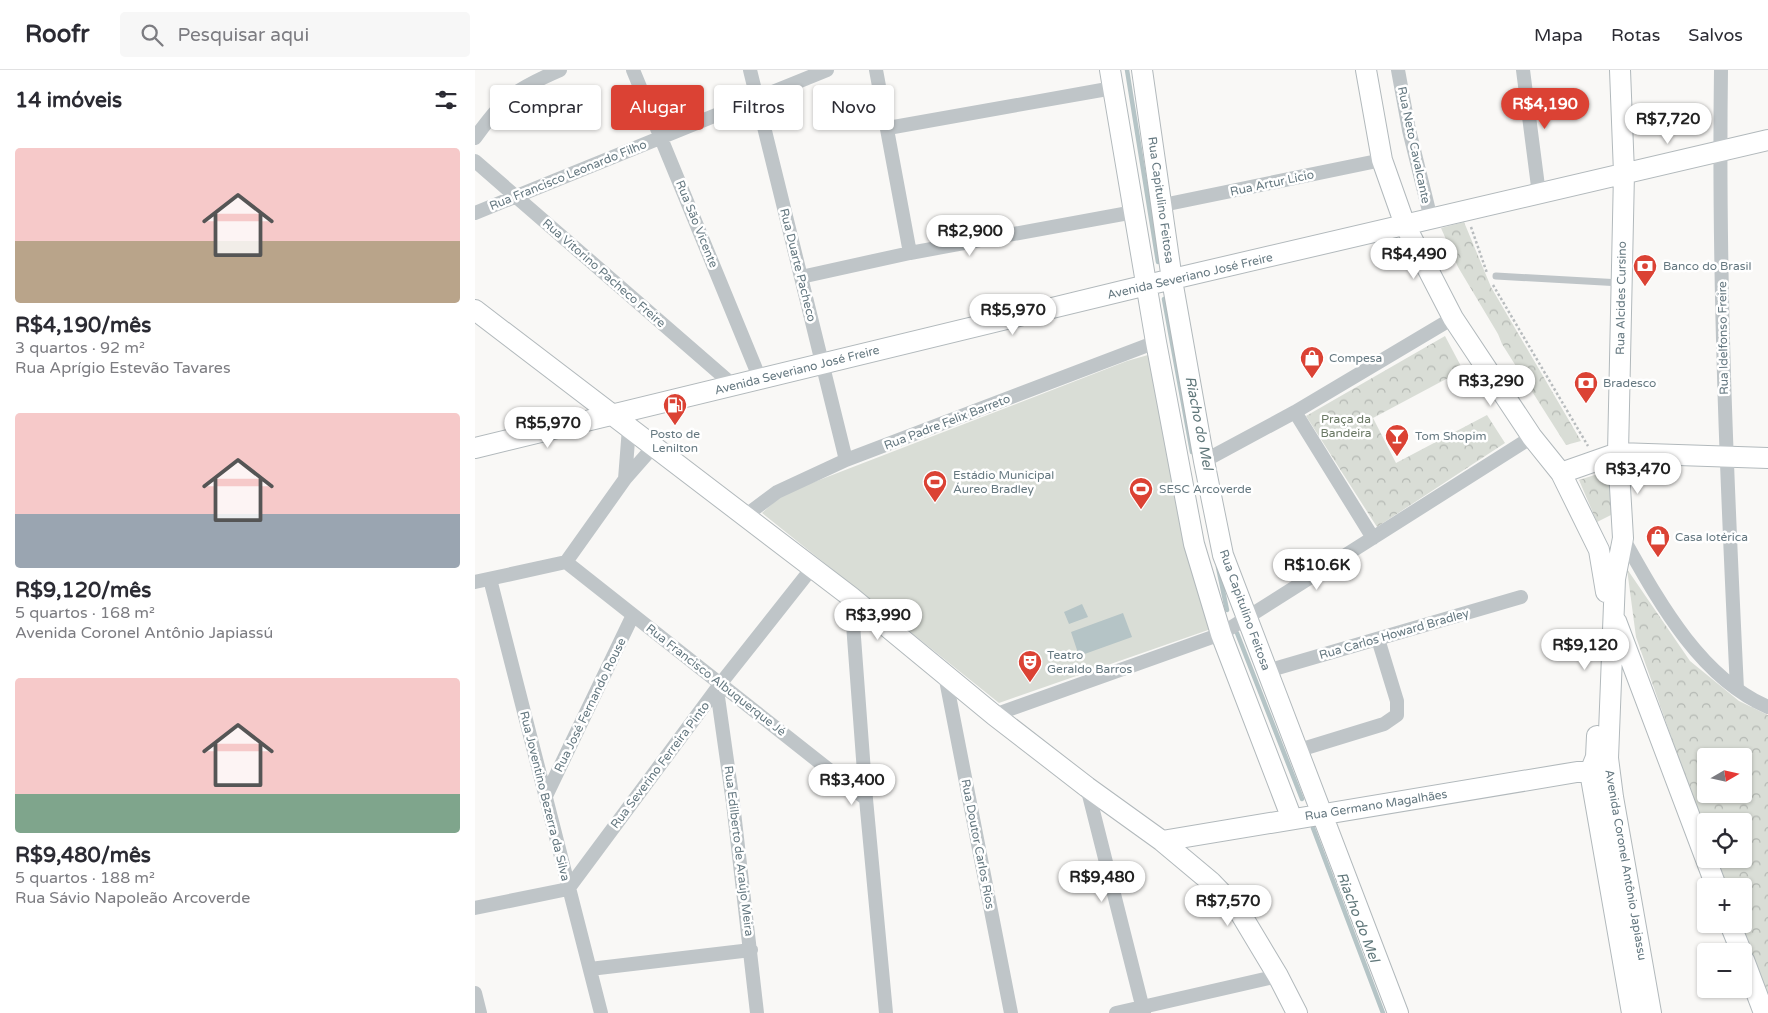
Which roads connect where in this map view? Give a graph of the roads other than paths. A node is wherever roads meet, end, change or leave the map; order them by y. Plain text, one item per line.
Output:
1 (560, 70) edge
2 (633, 70) edge
3 (750, 70) edge
4 (827, 70) edge
5 (877, 70) edge
6 (1142, 70) edge
7 (1366, 70) edge
8 (1398, 70) edge
9 (1523, 70) edge
10 (1620, 70) edge
11 (1721, 70) edge
12 (1112, 79) edge
13 (754, 85) edge
14 (790, 85) edge
15 (880, 85) edge
16 (714, 115) edge
17 (894, 126) edge
18 (765, 130) edge
19 (887, 130) edge
20 (662, 136) junction
21 (475, 138) edge
22 (1768, 140) edge
23 (1720, 150) junction
24 (1382, 160) junction
25 (475, 161) edge
26 (1624, 174) junction
27 (1539, 194) junction
28 (514, 196) junction
29 (1163, 205) junction
30 (1134, 212) junction
31 (475, 213) edge
32 (1431, 219) junction
33 (1405, 225) junction
34 (910, 253) junction
35 (801, 277) junction
36 (1493, 277) road end
37 (1172, 280) junction
38 (1621, 283) junction
39 (1147, 285) junction
40 (475, 310) edge
41 (1453, 318) junction
42 (1156, 342) junction
43 (822, 364) junction
44 (759, 379) junction
45 (733, 386) junction
46 (1295, 412) junction
47 (613, 415) junction
48 (629, 428) junction
49 (1532, 437) junction
50 (654, 446) junction
51 (475, 448) edge
52 (1618, 453) junction
53 (1725, 456) junction
54 (1768, 458) edge
55 (846, 460) junction
56 (1204, 461) junction
57 (1561, 473) junction
58 (625, 479) junction
59 (745, 516) junction
60 (1373, 538) junction
61 (1623, 538) junction
62 (566, 562) junction
63 (812, 568) junction
64 (490, 579) junction
65 (475, 582) edge
66 (851, 597) junction
67 (1521, 597) dead end
68 (1613, 614) junction
69 (633, 615) junction
70 (1246, 619) junction
71 (1221, 634) junction
72 (1378, 639) junction
73 (1267, 671) junction
74 (945, 674) junction
75 (719, 687) junction
76 (1737, 689) junction
77 (1768, 707) edge
78 (994, 715) junction
79 (1296, 750) junction
80 (1590, 772) junction
81 (1087, 787) junction
82 (546, 796) junction
83 (1613, 797) junction
84 (866, 799) junction
85 (1320, 814) junction
86 (1292, 819) junction
87 (1162, 841) junction
88 (1713, 878) edge
89 (568, 889) junction
90 (1620, 893) junction
91 (475, 908) edge
92 (751, 950) junction
93 (589, 969) junction
94 (1278, 976) junction
95 (1752, 981) edge
96 (475, 994) edge
97 (1143, 1010) edge
98 (480, 1013) edge
99 (601, 1013) edge
100 (757, 1013) edge
101 (887, 1013) edge
102 (1011, 1013) edge
103 (1117, 1013) edge
104 (1297, 1013) edge
105 (1397, 1013) edge
106 (1632, 1013) edge
107 (1651, 1013) edge
108 (1764, 1013) edge

1 - 21 street
2 - 20 street, Rua São Vicente
3 - 13 street, Rua Duarte Pacheco
4 - 14 street, Rua Francisco Leonardo Filho
5 - 15 street
6 - 29 street, Rua Capitulino Feitosa
7 - 24 street
8 - 32 street, Rua Neto Cavalcante
9 - 27 street
10 - 26 street, Rua Alcides Cursino
11 - 23 street, Rua Idelfonso Freire
12 - 17 street
12 - 30 street
16 - 20 street, Rua Francisco Leonardo Filho
18 - 35 street, Rua Duarte Pacheco
19 - 34 street
20 - 28 street, Rua Francisco Leonardo Filho
20 - 44 street, Rua São Vicente
22 - 23 street, Avenida Severiano José Freire
23 - 26 street, Avenida Severiano José Freire
23 - 53 street, Rua Idelfonso Freire
24 - 29 street, Rua Artur Lício
24 - 33 street
25 - 28 street, Rua Vitorino Pacheco Freire
26 - 27 street, Avenida Severiano José Freire
26 - 38 street, Rua Alcides Cursino
27 - 32 street, Avenida Severiano José Freire
28 - 31 street, Rua Francisco Leonardo Filho
28 - 45 street, Rua Vitorino Pacheco Freire
29 - 37 street, Rua Capitulino Feitosa
30 - 34 street
30 - 39 street
32 - 33 street, Avenida Severiano José Freire
33 - 37 street, Avenida Severiano José Freire
33 - 41 street
34 - 35 street
35 - 43 street, Rua Duarte Pacheco
36 - 38 lane
37 - 39 street, Avenida Severiano José Freire
37 - 56 street, Rua Capitulino Feitosa
38 - 52 street, Rua Alcides Cursino
39 - 42 street
39 - 43 street, Avenida Severiano José Freire
40 - 47 street
41 - 46 street
41 - 49 street
42 - 55 street, Rua Padre Felix Barreto
42 - 71 street
43 - 44 street, Avenida Severiano José Freire
43 - 55 street, Rua Duarte Pacheco
44 - 45 street, Avenida Severiano José Freire
45 - 47 street, Avenida Severiano José Freire
46 - 56 street
46 - 60 street
47 - 48 street
47 - 51 street, Avenida Severiano José Freire
48 - 50 street
48 - 58 street
49 - 57 street
49 - 60 street
50 - 58 street
50 - 59 street
52 - 53 street
52 - 57 street
52 - 61 street, Rua Alcides Cursino
53 - 54 street
53 - 76 street, Rua Idelfonso Freire
55 - 59 street, Rua Padre Felix Barreto
56 - 70 street, Rua Capitulino Feitosa
57 - 80 street
58 - 62 street
59 - 63 street
60 - 70 street
61 - 68 street, Avenida Coronel Antônio Japiassu
61 - 76 street
62 - 64 street
62 - 69 street, Rua Francisco Albuquerque Jé
63 - 66 street
63 - 75 street, Rua Severino Ferreira Pinto
64 - 65 street
64 - 82 street, Rua Joventino Bezerra da Silva
66 - 74 street
66 - 84 street
67 - 72 street, Rua Carlos Howard Bradley
68 - 83 street, Avenida Coronel Antônio Japiassu
68 - 88 street
69 - 75 street, Rua Francisco Albuquerque Jé
69 - 82 street, Rua José Fernando Rouse
70 - 71 street
70 - 73 street, Rua Capitulino Feitosa
71 - 78 street
71 - 86 street
72 - 73 street, Rua Carlos Howard Bradley
72 - 79 street
73 - 79 street, Rua Capitulino Feitosa
74 - 78 street
74 - 102 street, Rua Doutor Carlos Rios
75 - 84 street, Rua Francisco Albuquerque Jé
75 - 89 street, Rua Severino Ferreira Pinto
75 - 92 street, Rua Edilberto de Araújo Meira
76 - 77 street
78 - 81 street
79 - 85 street, Rua Capitulino Feitosa
80 - 83 street
80 - 85 street, Rua Germano Magalhães
80 - 90 street, Avenida Coronel Antônio Japiassu
81 - 87 street
81 - 97 street
82 - 89 street, Rua Joventino Bezerra da Silva
83 - 90 street, Avenida Coronel Antônio Japiassu
84 - 101 street
85 - 86 street, Rua Germano Magalhães
85 - 105 street, Rua Capitulino Feitosa
86 - 87 street, Rua Germano Magalhães
87 - 94 street
89 - 91 street
89 - 93 street, Rua Joventino Bezerra da Silva
90 - 106 street, Avenida Coronel Antônio Japiassu
90 - 107 street, Avenida Coronel Antônio Japiassu
92 - 93 street
92 - 100 street, Rua Edilberto de Araújo Meira
93 - 99 street, Rua Joventino Bezerra da Silva
94 - 97 street
94 - 104 street
95 - 108 street
96 - 98 street
97 - 103 street

